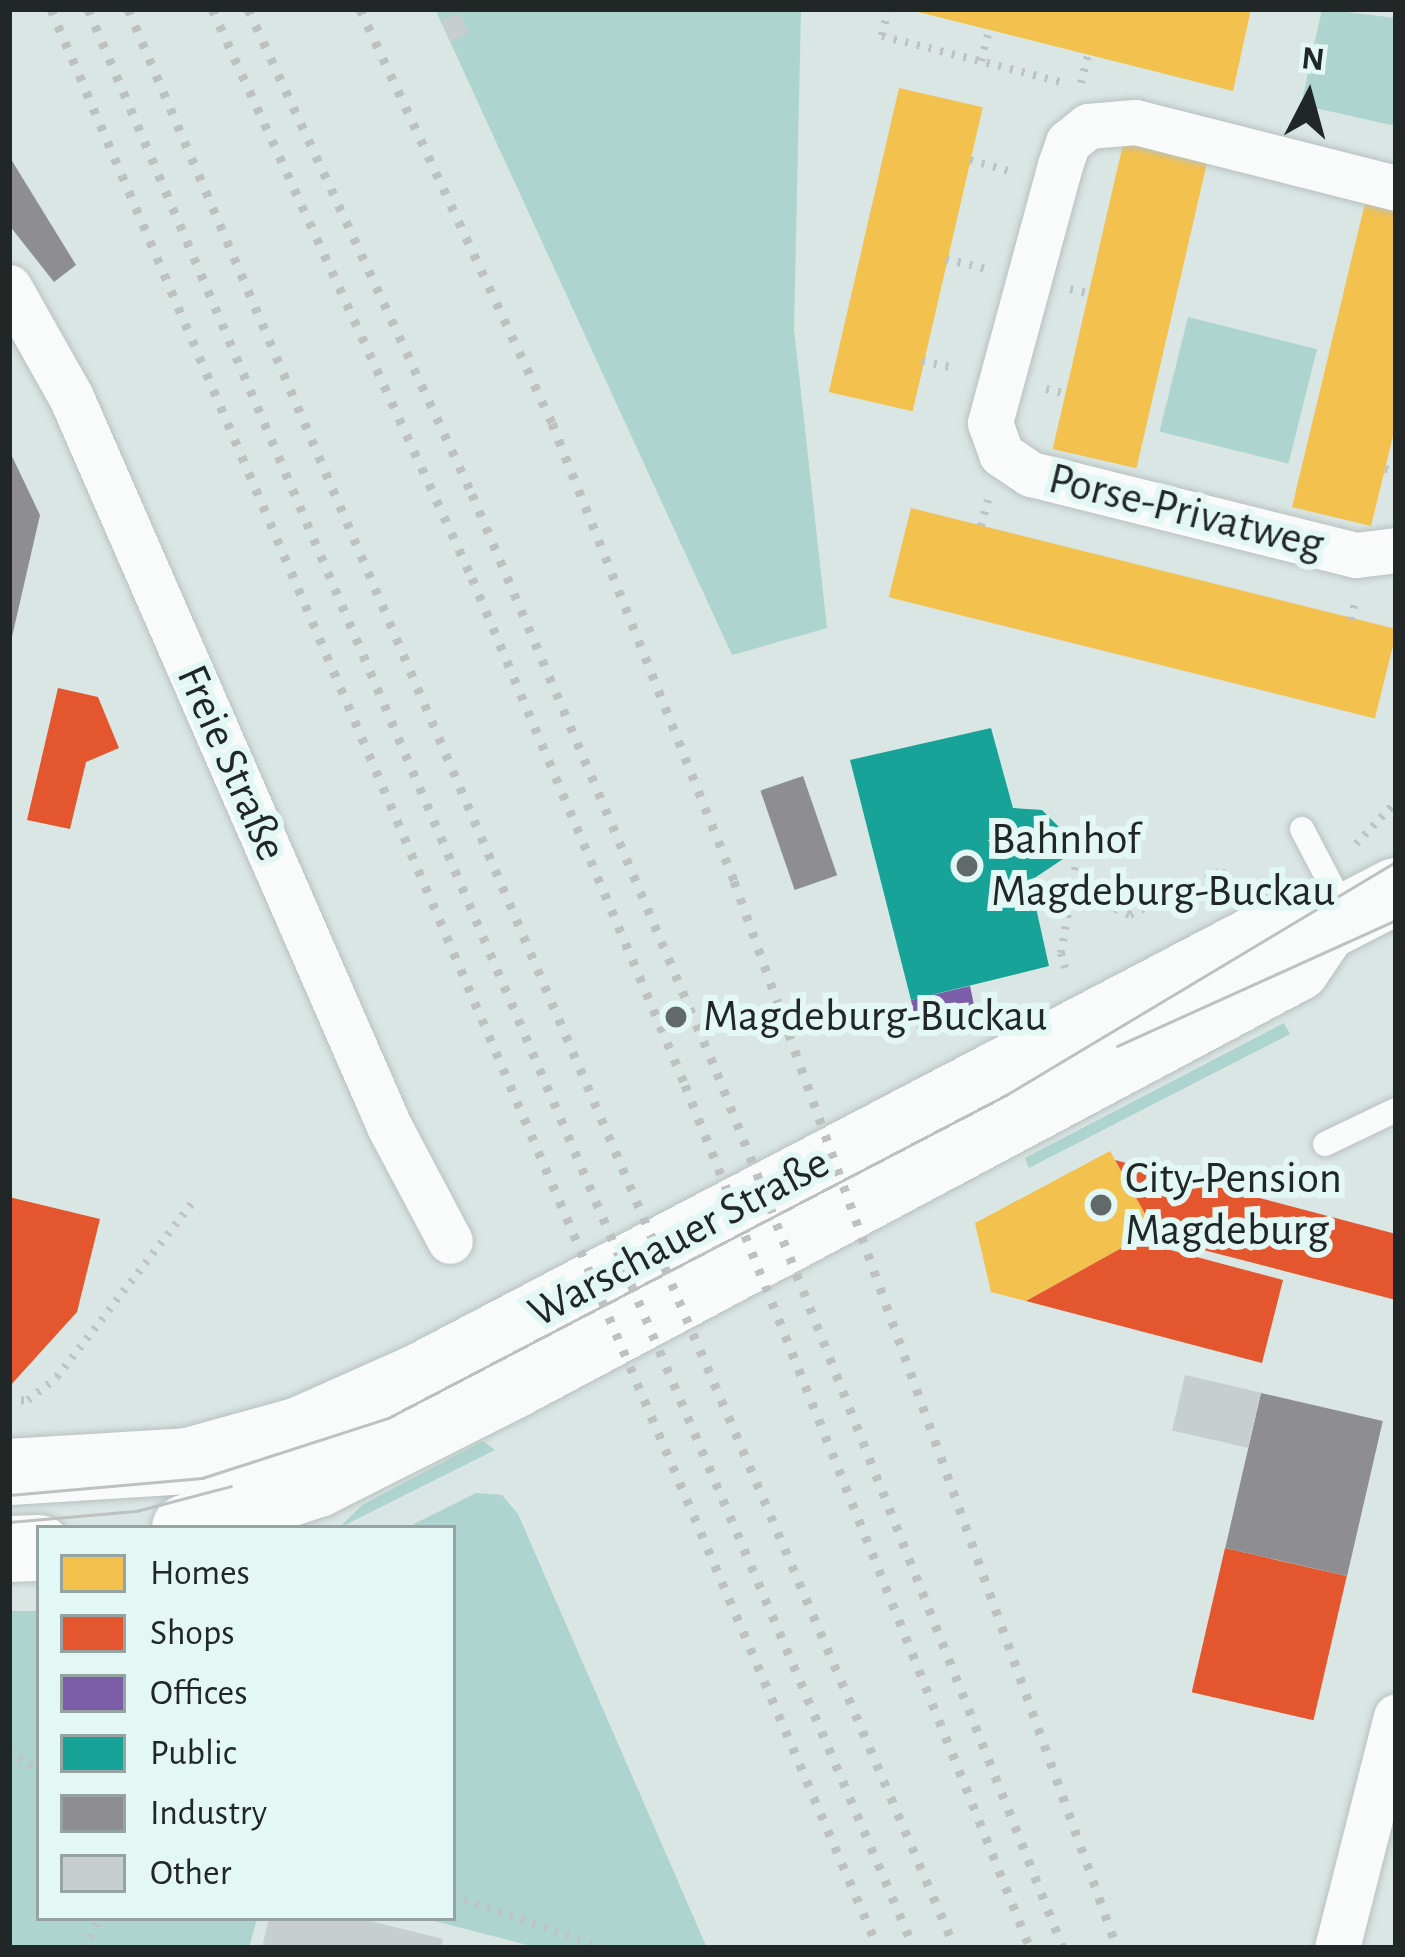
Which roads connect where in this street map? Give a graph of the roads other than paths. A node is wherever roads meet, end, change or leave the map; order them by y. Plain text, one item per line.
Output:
1 (1396, 188) edge
2 (9, 287) edge
3 (1396, 550) edge
4 (1301, 829) dead end
5 (1356, 911) edge
6 (1396, 1109) edge
7 (1324, 1144) dead end
8 (450, 1241) dead end
9 (9, 1472) edge
10 (194, 1525) edge
11 (1396, 1716) edge
12 (1337, 1948) edge

1 - 3 street, Porse-Privatweg
2 - 8 street, Freie Straße
4 - 5 lane
5 - 9 main road, Warschauer Straße
5 - 10 main road, Warschauer Straße
6 - 7 lane
11 - 12 street

